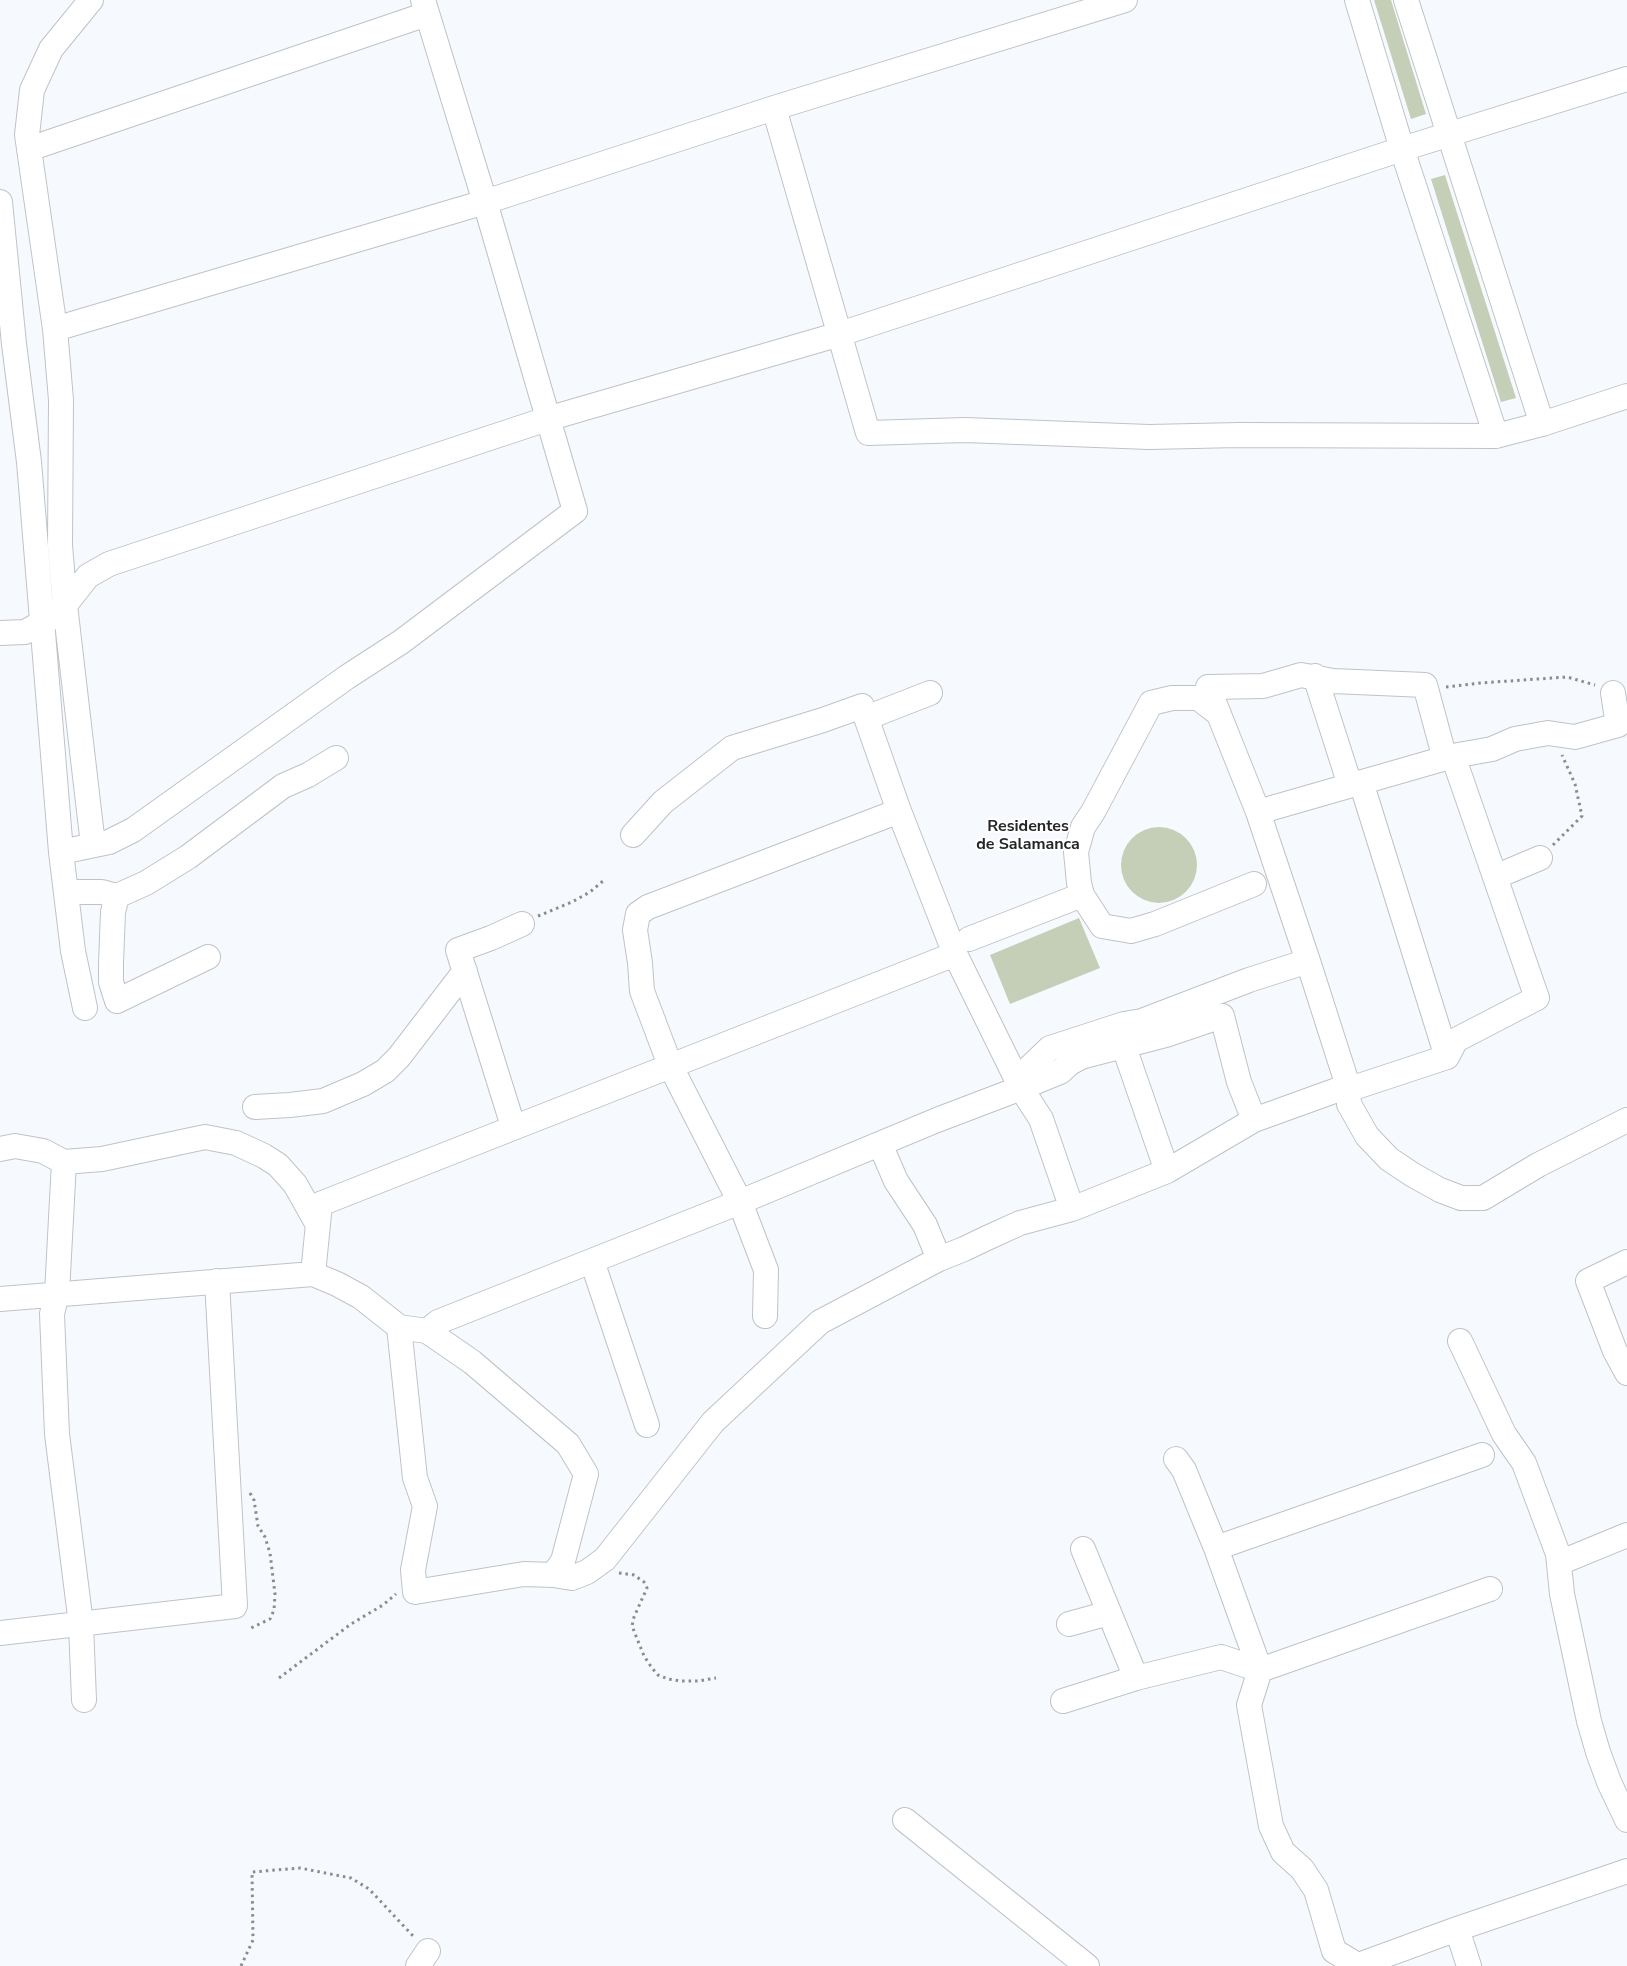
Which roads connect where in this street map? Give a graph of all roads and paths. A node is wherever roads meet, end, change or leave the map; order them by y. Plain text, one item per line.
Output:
1 (91, 0) edge
2 (1125, 0) edge
3 (1357, 0) edge
4 (1406, 0) edge
5 (429, 5) edge
6 (1627, 79) edge
7 (774, 108) junction
8 (1448, 135) junction
9 (29, 149) junction
10 (1402, 149) junction
11 (0, 202) edge
12 (485, 202) junction
13 (55, 329) junction
14 (840, 334) junction
15 (1627, 396) edge
16 (547, 418) junction
17 (1542, 424) junction
18 (1496, 436) junction
19 (65, 605) junction
20 (42, 623) junction
21 (0, 633) edge
22 (1315, 676) junction
23 (1425, 685) junction
24 (1613, 693) joint
25 (930, 694) dead end
26 (1219, 714) junction
27 (866, 718) junction
28 (1562, 755) dead end
29 (1449, 757) junction
30 (336, 758) dead end
31 (1356, 784) junction
32 (898, 811) junction
33 (1258, 812) junction
34 (633, 835) dead end
35 (93, 845) junction
36 (61, 852) junction
37 (1540, 858) joint
38 (1495, 877) junction
39 (603, 882) dead end
40 (1254, 884) dead end
41 (67, 892) junction
42 (1082, 895) junction
43 (117, 896) junction
44 (522, 924) joint
45 (962, 946) junction
46 (208, 957) dead end
47 (1308, 961) junction
48 (465, 971) junction
49 (85, 1008) dead end
50 (1124, 1047) junction
51 (1447, 1057) junction
52 (670, 1065) junction
53 (1348, 1086) junction
54 (1022, 1088) junction
55 (255, 1107) dead end
56 (1254, 1120) junction
57 (1627, 1120) edge
58 (513, 1126) junction
59 (880, 1144) junction
60 (0, 1149) edge
61 (64, 1162) junction
62 (1167, 1171) junction
63 (740, 1202) junction
64 (1072, 1209) junction
65 (317, 1223) junction
66 (939, 1258) junction
67 (592, 1261) junction
68 (1627, 1262) edge
69 (313, 1274) junction
70 (217, 1281) junction
71 (57, 1293) junction
72 (0, 1299) edge
73 (807, 1312) dead end
74 (765, 1316) dead end
75 (399, 1327) junction
76 (427, 1331) junction
77 (1460, 1341) dead end
78 (1627, 1373) edge
79 (713, 1422) junction
80 (647, 1425) dead end
81 (1482, 1455) dead end
82 (1176, 1459) dead end
83 (250, 1492) dead end
84 (1627, 1536) edge
85 (1216, 1548) junction
86 (1083, 1549) dead end
87 (1559, 1563) junction
88 (594, 1567) junction
89 (553, 1575) junction
90 (414, 1579) junction
91 (1490, 1588) dead end
92 (1109, 1613) junction
93 (80, 1624) junction
94 (1069, 1624) dead end
95 (251, 1628) dead end
96 (0, 1633) edge
97 (1260, 1670) junction
98 (279, 1678) dead end
99 (716, 1678) dead end
100 (1136, 1678) junction
101 (84, 1700) dead end
102 (1063, 1701) dead end
103 (905, 1820) dead end
104 (1627, 1820) edge
105 (1627, 1871) edge
106 (1457, 1929) junction
107 (423, 1958) edge
108 (241, 1966) edge
109 (1087, 1966) edge
110 (1358, 1966) edge
111 (1469, 1966) edge

1 - 9 street
2 - 7 street
3 - 10 street
4 - 8 street
5 - 9 street
5 - 12 street
6 - 8 street
7 - 12 street
7 - 14 street
8 - 10 street
8 - 17 street
9 - 13 street
10 - 14 street
10 - 18 street
11 - 20 street
12 - 13 street
12 - 16 street
13 - 19 street
14 - 16 street
14 - 18 street
15 - 17 street
16 - 19 street
16 - 35 street
17 - 18 street
19 - 20 street
19 - 35 street
20 - 21 street
20 - 36 street
22 - 23 street
22 - 26 street
22 - 31 street
23 - 24 path
23 - 29 street
24 - 29 street
25 - 27 street
26 - 33 street
26 - 42 street
27 - 32 street
27 - 34 street
28 - 37 path
29 - 31 street
29 - 38 street
30 - 43 street
31 - 33 street
31 - 51 street
32 - 45 street
32 - 52 street
33 - 47 street
35 - 36 street
36 - 41 street
37 - 38 street
38 - 51 street
39 - 44 path
40 - 42 street
41 - 43 street
41 - 49 street
42 - 45 street
43 - 46 street
44 - 48 street
45 - 52 street
45 - 54 street
47 - 53 street
47 - 54 street
48 - 55 street
48 - 58 street
50 - 54 street
50 - 56 street
50 - 62 street
51 - 53 street
52 - 58 street
52 - 63 street
53 - 56 street
53 - 57 street
54 - 59 street
54 - 64 street
56 - 62 street
58 - 65 street
59 - 63 street
59 - 66 street
60 - 61 street
61 - 65 street
61 - 71 street
62 - 64 street
63 - 67 street
63 - 74 street
64 - 66 street
65 - 69 street
66 - 79 street
67 - 76 street
67 - 80 street
68 - 78 street
69 - 70 street
69 - 75 street
70 - 71 street
70 - 93 street
71 - 72 street
71 - 93 street
73 - 79 street
75 - 76 street
75 - 90 street
76 - 89 street
77 - 87 street
79 - 88 street
81 - 85 street
82 - 85 street
83 - 95 path
84 - 87 street
85 - 97 street
86 - 92 street
87 - 104 street
88 - 89 street
88 - 99 path
89 - 90 street
90 - 98 path
91 - 97 street
92 - 94 street
92 - 100 street
93 - 96 street
93 - 101 street
97 - 100 street
97 - 110 street
100 - 102 street
103 - 109 street
105 - 106 street
106 - 110 street
106 - 111 street
107 - 108 path

